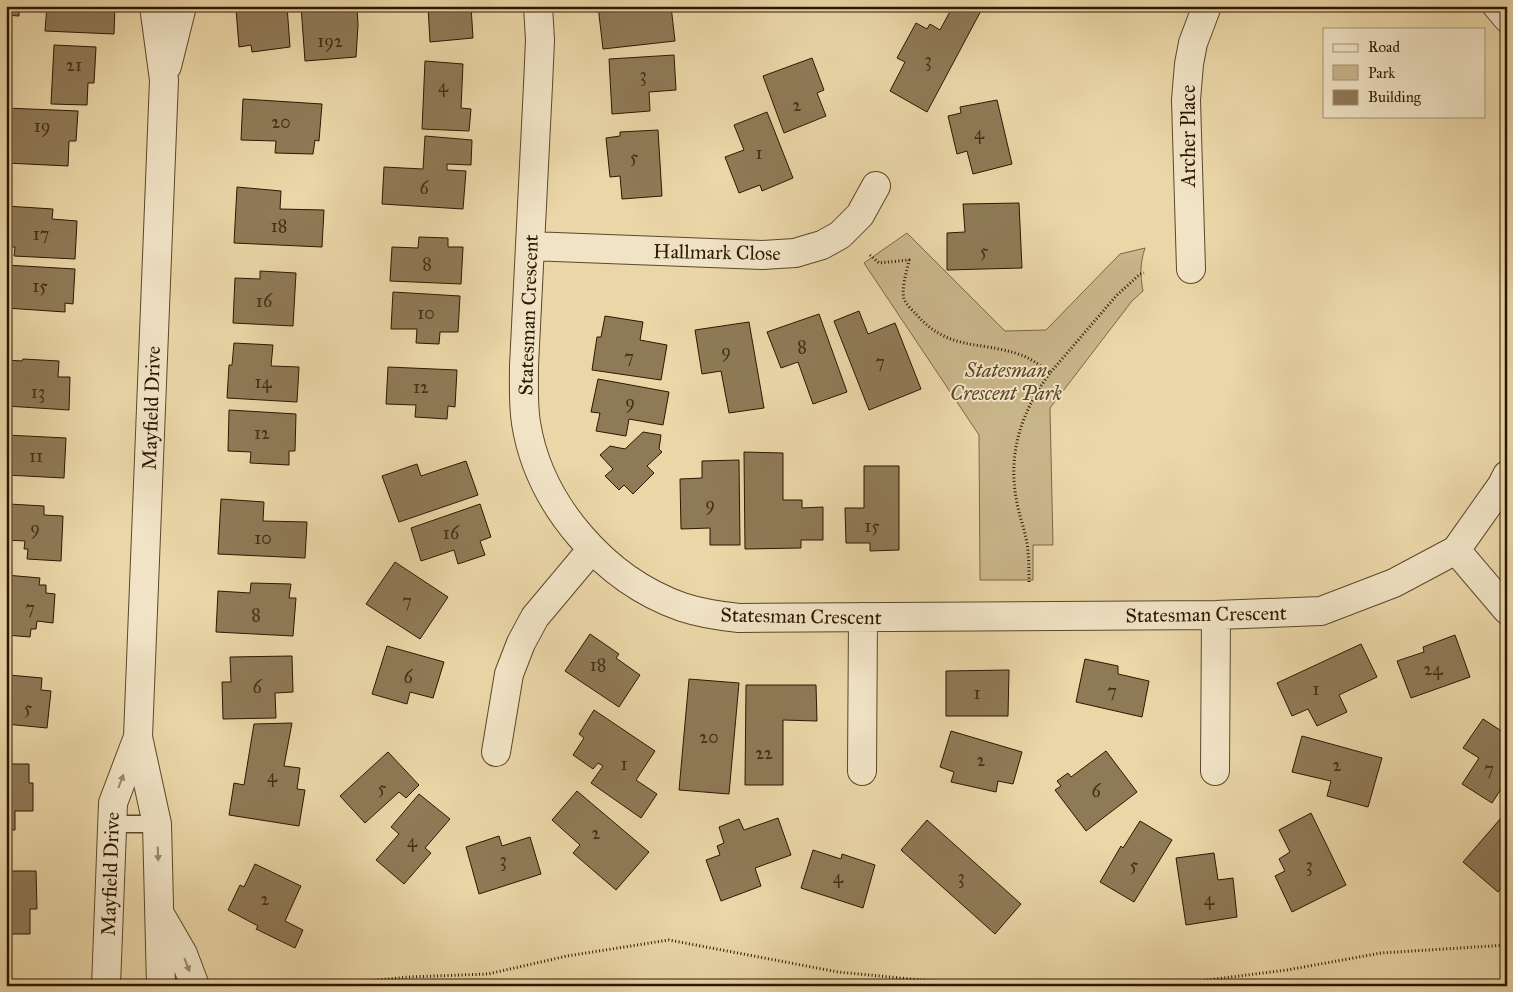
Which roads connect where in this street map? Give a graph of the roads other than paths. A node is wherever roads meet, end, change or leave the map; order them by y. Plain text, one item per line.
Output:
1 (154, 6) edge
2 (182, 6) edge
3 (538, 6) edge
4 (1207, 6) edge
5 (1498, 6) edge
6 (1507, 18) edge
7 (164, 80) junction
8 (876, 186) dead end
9 (530, 246) junction
10 (1191, 269) dead end
11 (1507, 475) edge
12 (592, 549) junction
13 (1456, 550) junction
14 (1507, 610) edge
15 (1216, 615) junction
16 (863, 617) junction
17 (138, 737) junction
18 (496, 752) dead end
19 (862, 771) dead end
20 (1215, 771) dead end
21 (112, 824) junction
22 (156, 824) junction
23 (160, 914) junction
24 (106, 986) edge
25 (161, 986) edge
26 (195, 986) edge

1 - 7 street, Mayfield Drive
2 - 7 street, Mayfield Drive
3 - 9 street, Statesman Crescent
4 - 10 street, Archer Place
5 - 6 street
7 - 17 street, Mayfield Drive
8 - 9 street, Hallmark Close
9 - 12 street, Statesman Crescent
11 - 13 street, Statesman Crescent
12 - 16 street, Statesman Crescent
12 - 18 street
13 - 14 street
13 - 15 street, Statesman Crescent
15 - 16 street, Statesman Crescent
15 - 20 street
16 - 19 street
21 -> 17 street, Mayfield Drive
17 - 22 street, Mayfield Drive
21 - 22 lane
21 - 24 street, Mayfield Drive
22 -> 23 street, Mayfield Drive
23 - 25 street, Mayfield Drive
23 -> 26 street

